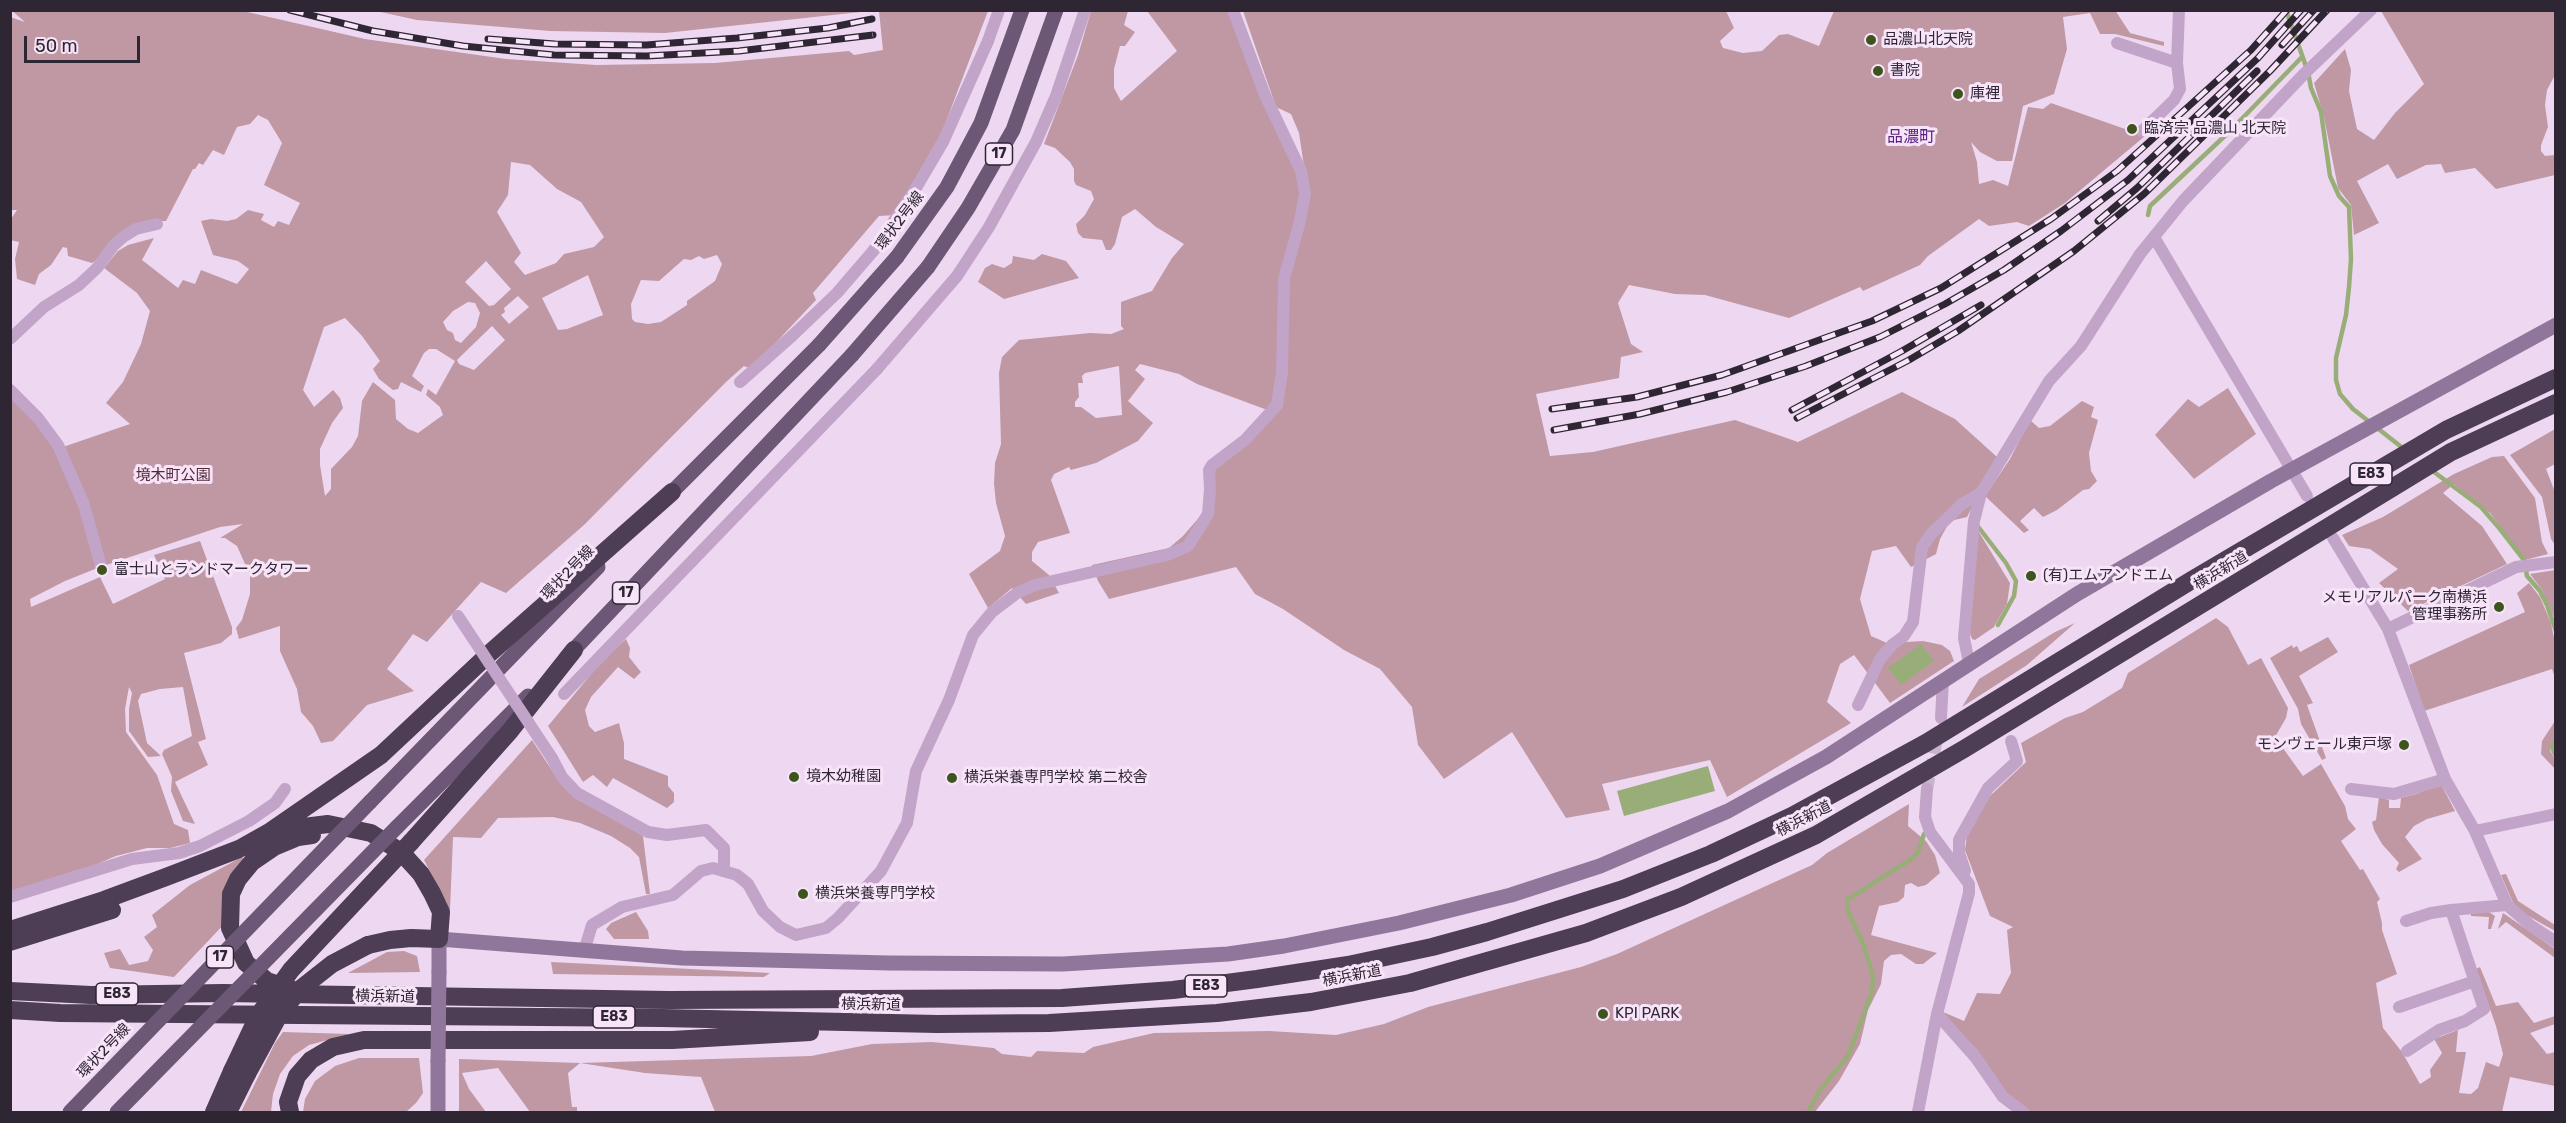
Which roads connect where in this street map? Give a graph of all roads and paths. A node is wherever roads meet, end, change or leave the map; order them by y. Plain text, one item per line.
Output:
1 (999, 10) edge
2 (1022, 10) edge
3 (1056, 10) edge
4 (1085, 10) edge
5 (1233, 10) edge
6 (2179, 10) edge
7 (2371, 10) edge
8 (2117, 43) dead end
9 (2177, 63) junction
10 (2142, 130) dead end
11 (157, 224) dead end
12 (2154, 237) junction
13 (2556, 325) edge
14 (10, 339) edge
15 (2556, 378) edge
16 (740, 382) dead end
17 (10, 390) edge
18 (2556, 403) edge
19 (2291, 470) junction
20 (672, 492) junction
21 (1981, 493) junction
22 (2307, 496) dead end
23 (2333, 538) dead end
24 (2556, 562) edge
25 (102, 570) dead end
26 (458, 616) dead end
27 (2388, 629) junction
28 (574, 650) junction
29 (1969, 663) junction
30 (1944, 680) junction
31 (564, 694) dead end
32 (1858, 705) dead end
33 (1941, 718) tunnel mouth
34 (2012, 741) dead end
35 (2445, 779) junction
36 (285, 789) dead end
37 (1927, 789) tunnel mouth
38 (2351, 789) dead end
39 (2556, 814) edge
40 (271, 831) junction
41 (2475, 831) junction
42 (724, 870) junction
43 (166, 877) junction
44 (1969, 884) junction
45 (10, 897) edge
46 (2507, 905) junction
47 (2451, 910) junction
48 (2406, 921) dead end
49 (10, 930) edge
50 (439, 939) junction
51 (10, 942) edge
52 (2556, 942) edge
53 (584, 951) junction
54 (2475, 981) junction
55 (10, 991) edge
56 (323, 995) junction
57 (2399, 1007) dead end
58 (10, 1010) edge
59 (1937, 1014) junction
60 (937, 1024) junction
61 (2407, 1051) dead end
62 (239, 1072) junction
63 (70, 1113) edge
64 (117, 1113) edge
65 (214, 1113) edge
66 (228, 1113) edge
67 (290, 1113) edge
68 (438, 1113) edge
69 (1918, 1113) edge
70 (2023, 1113) edge

1 - 16 street, bridge
2 - 20 main road, 環状2号線 / 17, bridge
3 - 28 main road, 17, bridge
4 - 31 street, bridge
5 - 42 street
6 - 9 street
7 - 12 street
8 - 9 street
9 - 10 street
11 - 14 street
12 - 19 street
12 - 21 street
13 - 19 street
15 - 56 highway, 横浜新道 / E83
17 - 25 street
18 - 60 highway, 横浜新道 / E83
19 - 22 street
19 - 29 street
20 - 40 highway
20 - 63 main road, 環状2号線 / 17, bridge
21 - 29 street
21 - 32 street
23 - 27 street
24 - 27 street
26 - 42 street, bridge
27 - 35 street
28 - 62 highway, bridge
28 - 64 main road, 17, bridge
29 - 30 street
30 - 33 street
30 - 53 street
34 - 44 street
35 - 38 street
35 - 41 street
36 - 45 street
37 - 44 street
39 - 41 street
40 - 43 highway
40 - 50 highway
41 - 46 street
42 - 53 street
43 - 49 highway
43 - 51 highway
44 - 59 street
46 - 47 street
46 - 52 street
47 - 48 street
47 - 54 street
50 - 53 street
50 - 56 highway
50 - 62 highway, bridge
50 - 68 street, bridge
54 - 57 street
54 - 61 street
55 - 56 highway, 横浜新道 / E83
58 - 60 highway, 横浜新道 / E83
59 - 69 street
59 - 70 street
60 - 67 highway
62 - 65 highway
62 - 66 highway

